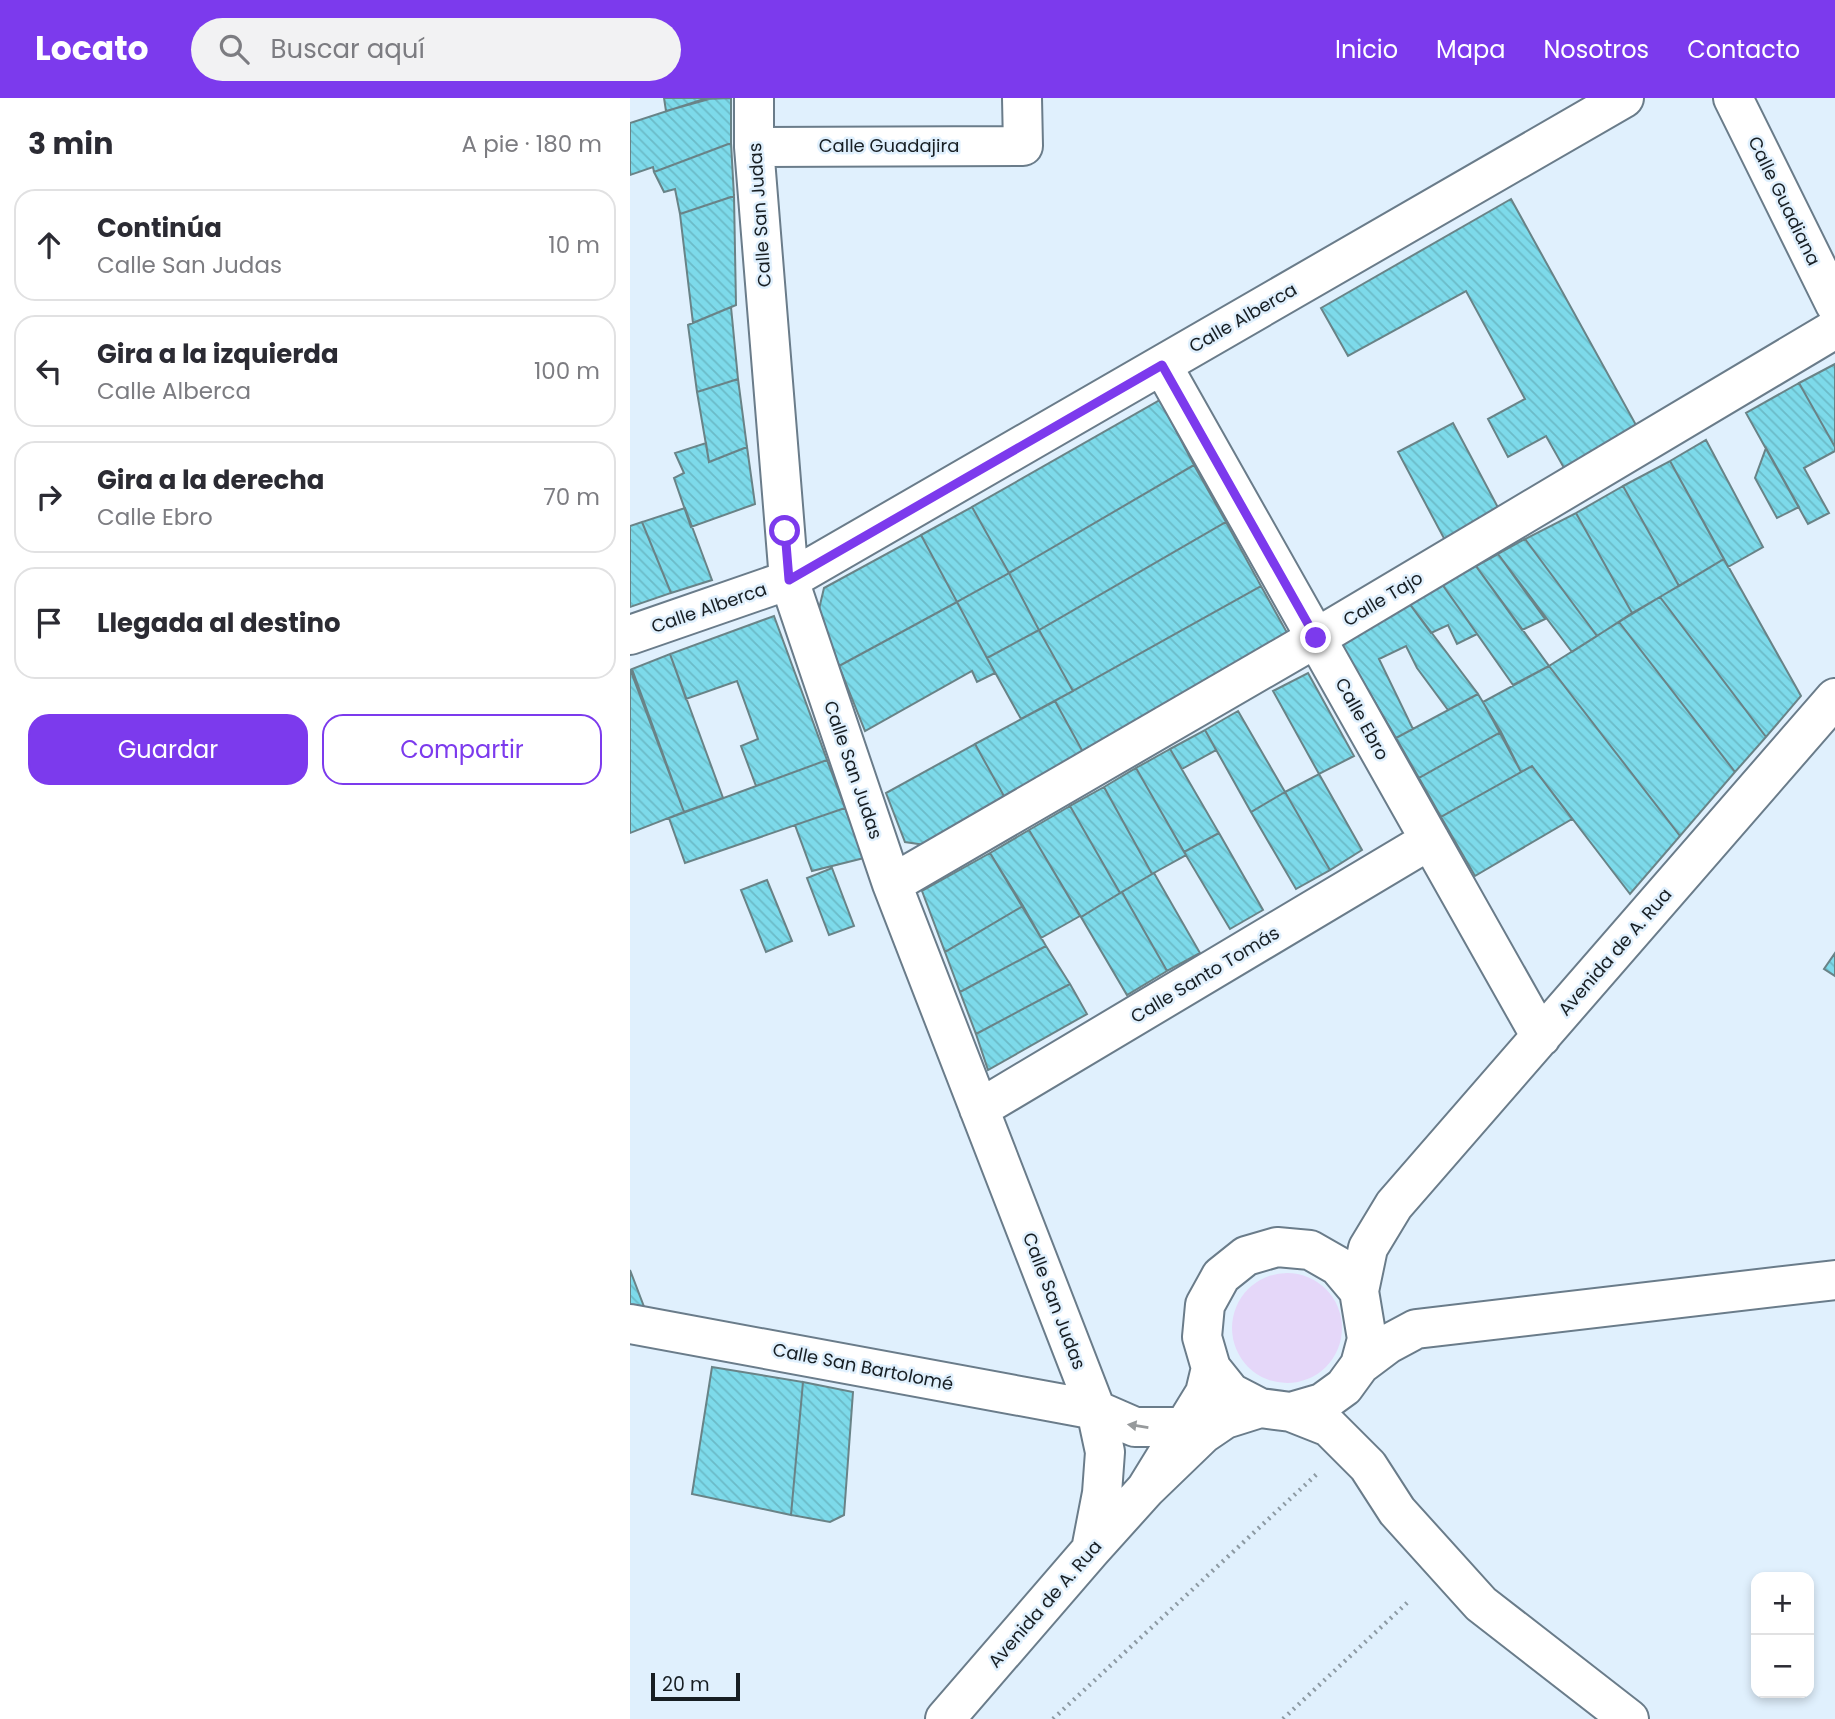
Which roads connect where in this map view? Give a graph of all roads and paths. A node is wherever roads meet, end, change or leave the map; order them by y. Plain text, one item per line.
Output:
1 (754, 98) edge
2 (1022, 98) edge
3 (1624, 98) edge
4 (1733, 98) edge
5 (754, 146) junction
6 (1835, 304) edge
7 (1835, 329) edge
8 (1162, 365) junction
9 (789, 580) junction
10 (630, 635) edge
11 (1316, 638) junction
12 (1835, 698) edge
13 (1430, 840) junction
14 (892, 884) junction
15 (1541, 1037) junction
16 (979, 1109) junction
17 (1394, 1205) junction
18 (1310, 1250) junction
19 (1835, 1280) edge
20 (1360, 1299) junction
21 (630, 1324) edge
22 (1416, 1329) junction
23 (1211, 1368) junction
24 (1352, 1376) junction
25 (1096, 1410) junction
26 (1276, 1410) junction
27 (1184, 1427) junction
28 (1105, 1452) junction
29 (1368, 1466) junction
30 (1318, 1473) dead end
31 (1146, 1489) junction
32 (1091, 1550) junction
33 (1409, 1601) dead end
34 (945, 1719) edge
35 (1052, 1719) edge
36 (1283, 1719) edge
37 (1629, 1719) edge

1 - 5 street, Calle San Judas
2 - 5 street, Calle Guadajira
3 - 8 street, Calle Alberca
4 - 6 street, Calle Guadiana
5 - 9 street, Calle San Judas
7 - 11 street, Calle Tajo
8 - 9 street, Calle Alberca
8 - 11 street, Calle Ebro
9 - 10 street, Calle Alberca
9 - 14 street, Calle San Judas
11 - 13 street, Calle Ebro
11 - 14 street, Calle Tajo
12 - 15 street, Avenida de A. Rua
13 - 15 street, Calle Ebro
13 - 16 street, Calle Santo Tomás
14 - 16 street, Calle San Judas
15 - 17 street, Avenida de A. Rua
16 - 25 street, Calle San Judas
17 - 18 street, Avenida de A. Rua
17 - 20 street, Avenida de A. Rua
18 - 20 street
18 - 23 street
19 - 22 street
20 - 22 street
20 - 24 street
21 - 25 street, Calle San Bartolomé
22 - 24 street
23 - 26 street
23 - 27 street, Avenida de A. Rua
24 - 26 street
24 - 29 street
27 -> 25 street
25 - 28 street, Calle San Judas
26 - 29 street
26 - 31 street, Avenida de A. Rua
27 - 31 street, Avenida de A. Rua
28 - 31 street
28 - 32 street, Calle San Judas
29 - 37 street
30 - 35 path
31 - 32 street, Avenida de A. Rua
32 - 34 street, Avenida de A. Rua
33 - 36 path

